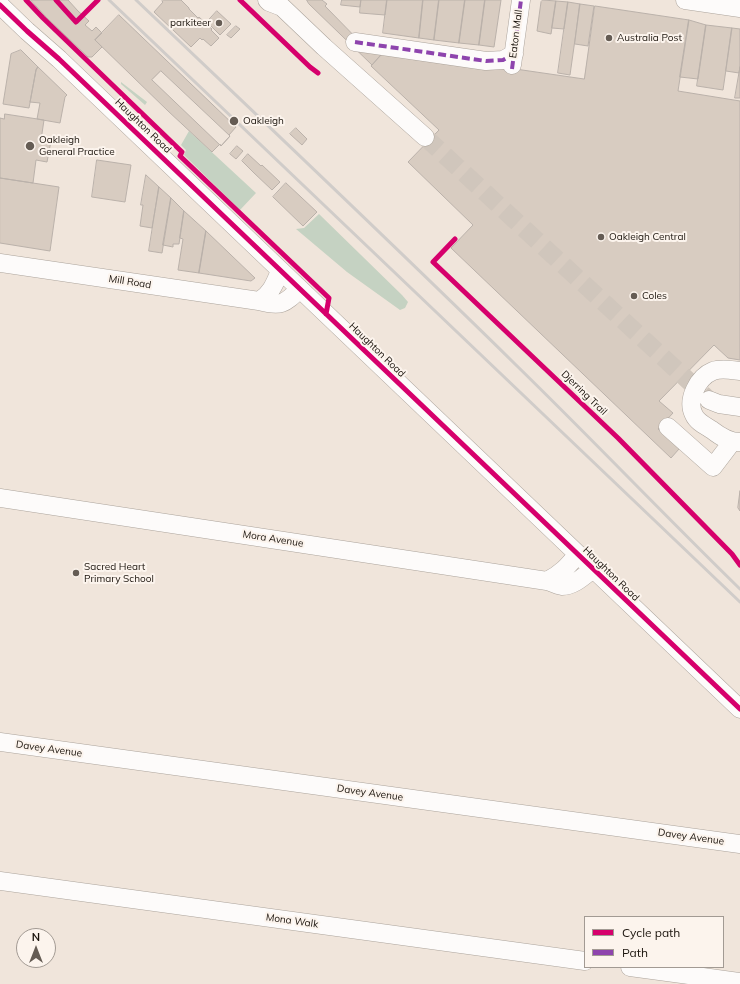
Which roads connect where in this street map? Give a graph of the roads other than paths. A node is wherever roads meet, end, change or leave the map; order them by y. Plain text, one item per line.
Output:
1 (520, 0) edge
2 (685, 0) edge
3 (277, 2) edge
4 (740, 8) edge
5 (2, 12) edge
6 (355, 42) dead end
7 (425, 137) tunnel mouth
8 (0, 263) edge
9 (280, 271) junction
10 (300, 289) junction
11 (259, 301) junction
12 (740, 371) edge
13 (709, 400) tunnel mouth
14 (740, 407) edge
15 (668, 427) dead end
16 (736, 442) edge
17 (0, 498) edge
18 (578, 554) junction
19 (593, 569) junction
20 (547, 581) junction
21 (740, 709) edge
22 (0, 742) edge
23 (740, 844) edge
24 (0, 881) edge
25 (584, 961) edge
26 (637, 968) edge
27 (740, 982) edge

1 - 6 street, Eaton Mall
2 - 4 street
3 - 7 street
5 - 9 street, Haughton Road
8 - 11 street, Mill Road
9 - 10 street, Haughton Road
9 - 11 street
10 - 11 street, Mill Road
10 - 18 street, Haughton Road
12 - 16 street
13 - 14 street
15 - 16 street
17 - 20 street, Mora Avenue
18 - 19 street, Haughton Road
18 - 20 street
19 - 20 street, Mora Avenue
19 - 21 street, Haughton Road
22 - 23 street, Davey Avenue
24 - 25 street, Mona Walk
26 - 27 street

